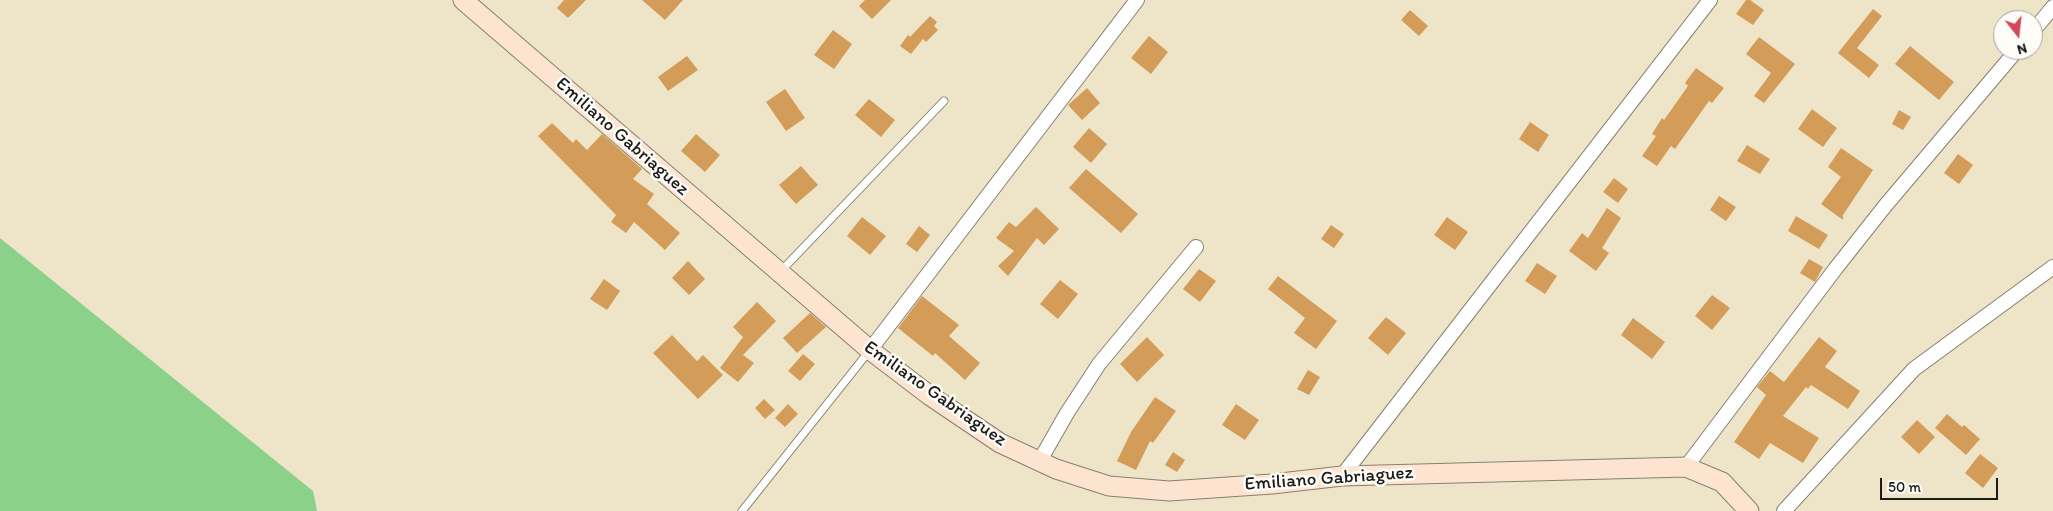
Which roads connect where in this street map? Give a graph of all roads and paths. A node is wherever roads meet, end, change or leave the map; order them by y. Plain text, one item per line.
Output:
1 (462, 0) edge
2 (1137, 0) edge
3 (1710, 0) edge
4 (2053, 7) edge
5 (2043, 19) edge
6 (2009, 60) edge
7 (944, 101) dead end
8 (1196, 247) dead end
9 (2053, 266) edge
10 (779, 273) junction
11 (870, 350) junction
12 (1039, 462) junction
13 (1686, 467) junction
14 (1342, 476) junction
15 (742, 511) edge
16 (1749, 511) edge
17 (1784, 511) edge

1 - 10 main road, Emiliano Gabriaguez
2 - 11 street
3 - 14 street
4 - 5 street
6 - 13 street
7 - 10 lane
8 - 12 street
9 - 17 street
10 - 11 main road, Emiliano Gabriaguez
11 - 12 main road, Emiliano Gabriaguez
11 - 15 lane
12 - 14 main road, Emiliano Gabriaguez
13 - 14 main road, Emiliano Gabriaguez
13 - 16 main road, Emiliano Gabriaguez

